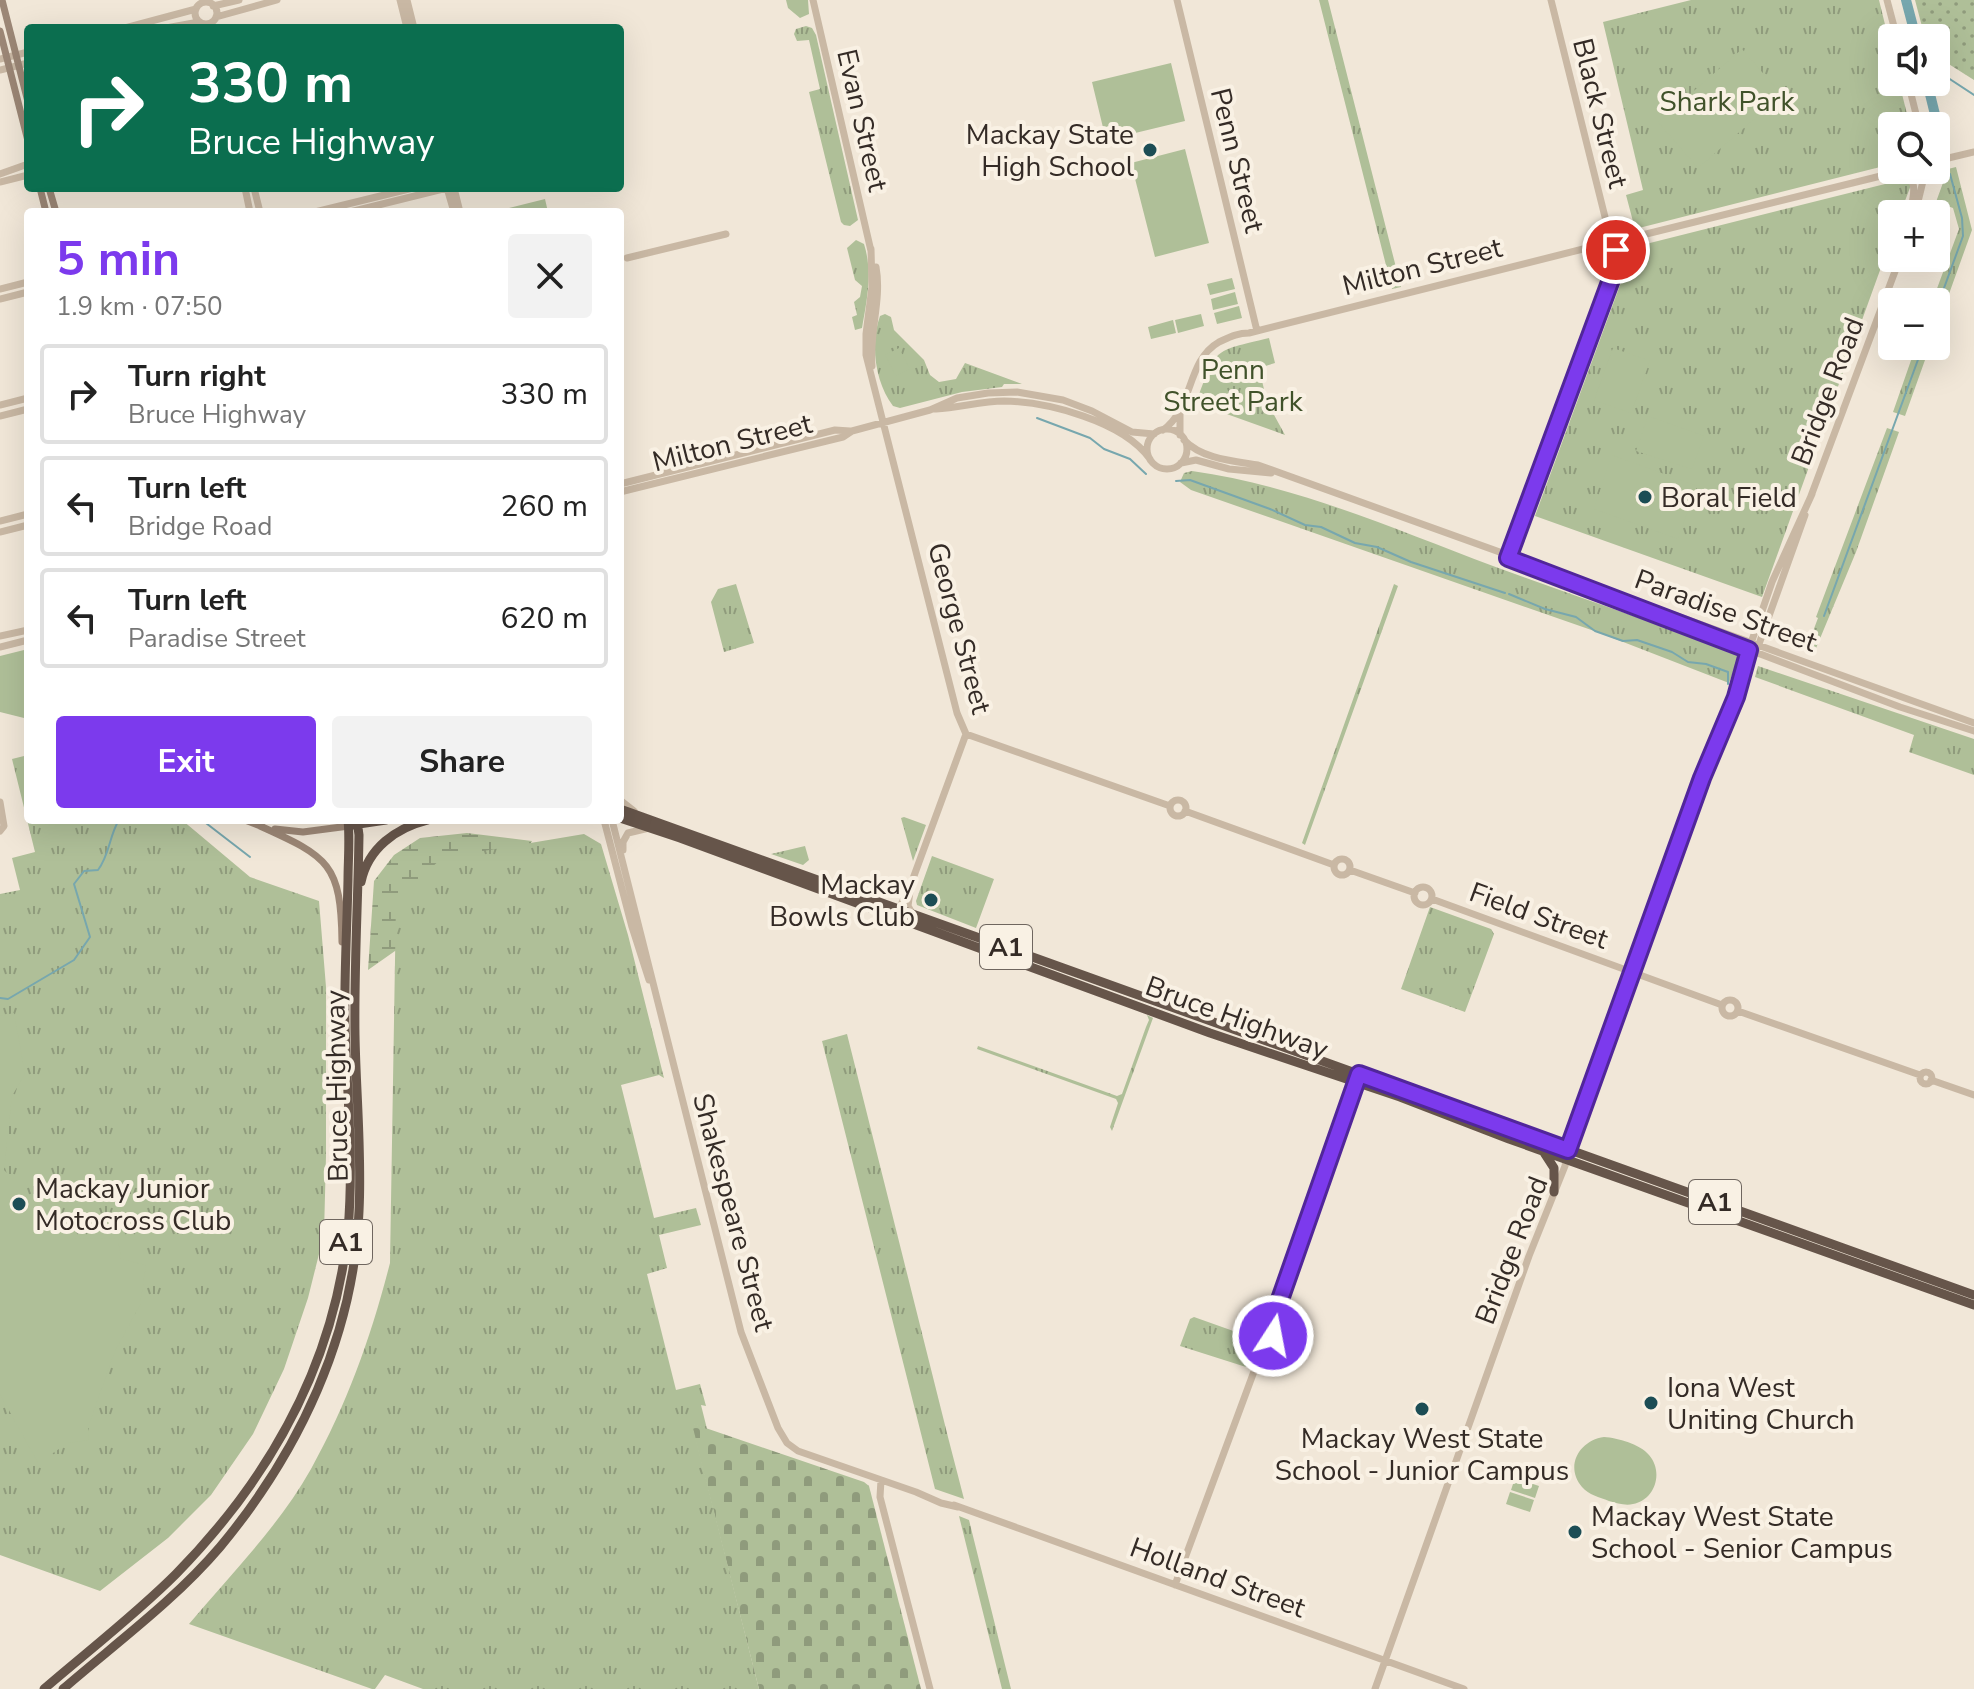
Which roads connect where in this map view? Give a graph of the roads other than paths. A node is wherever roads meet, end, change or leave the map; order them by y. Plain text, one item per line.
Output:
1 (2, 0) edge
2 (239, 0) edge
3 (277, 0) edge
4 (400, 0) edge
5 (407, 0) edge
6 (813, 0) edge
7 (1177, 0) edge
8 (1551, 0) edge
9 (1887, 0) edge
10 (211, 3) edge
11 (197, 5) edge
12 (215, 22) edge
13 (138, 24) edge
14 (201, 24) edge
15 (406, 24) edge
16 (413, 24) edge
17 (1893, 24) edge
18 (0, 31) edge
19 (24, 53) edge
20 (16, 55) junction
21 (3, 58) edge
22 (24, 64) edge
23 (19, 65) junction
24 (9, 68) junction
25 (0, 70) edge
26 (24, 86) edge
27 (24, 126) edge
28 (1974, 152) edge
29 (1950, 158) edge
30 (24, 168) edge
31 (18, 173) junction
32 (0, 174) edge
33 (24, 174) edge
34 (1878, 176) edge
35 (0, 182) edge
36 (397, 192) edge
37 (426, 192) edge
38 (331, 208) edge
39 (365, 208) edge
40 (726, 234) dead end
41 (1608, 240) junction
42 (1617, 244) junction
43 (627, 258) dead end
44 (1895, 272) edge
45 (24, 283) edge
46 (0, 289) edge
47 (24, 293) edge
48 (0, 299) edge
49 (874, 305) joint
50 (1253, 332) junction
51 (24, 399) edge
52 (0, 405) edge
53 (24, 410) edge
54 (930, 410) junction
55 (1180, 413) junction
56 (0, 416) edge
57 (884, 423) junction
58 (1163, 430) junction
59 (1154, 434) junction
60 (1182, 437) junction
61 (1150, 459) junction
62 (1180, 463) junction
63 (717, 464) junction
64 (1277, 473) junction
65 (624, 483) edge
66 (624, 491) edge
67 (24, 515) edge
68 (0, 521) edge
69 (24, 526) edge
70 (0, 532) edge
71 (1509, 556) junction
72 (24, 631) edge
73 (0, 636) edge
74 (24, 641) edge
75 (1754, 647) junction
76 (0, 649) edge
77 (1974, 723) edge
78 (1974, 731) edge
79 (966, 734) junction
80 (0, 802) edge
81 (624, 803) edge
82 (624, 810) edge
83 (638, 815) junction
84 (624, 819) edge
85 (255, 824) edge
86 (347, 824) edge
87 (353, 824) edge
88 (353, 824) edge
89 (417, 824) edge
90 (605, 824) edge
91 (613, 824) edge
92 (260, 826) junction
93 (651, 828) junction
94 (0, 831) edge
95 (624, 860) junction
96 (829, 883) junction
97 (911, 884) junction
98 (1415, 893) junction
99 (358, 899) junction
100 (1432, 899) junction
101 (899, 909) junction
102 (912, 913) junction
103 (890, 915) junction
104 (962, 941) junction
105 (1632, 972) junction
106 (344, 995) junction
107 (658, 1005) junction
108 (1358, 1078) junction
109 (1974, 1095) edge
110 (1543, 1150) junction
111 (1568, 1154) junction
112 (1554, 1192) junction
113 (1974, 1295) edge
114 (1974, 1305) edge
115 (778, 1428) joint
116 (881, 1480) junction
117 (1175, 1585) junction
118 (1386, 1660) junction
119 (44, 1689) edge
120 (63, 1689) edge
121 (930, 1689) edge
122 (1375, 1689) edge
123 (1464, 1689) edge

1 - 20 main road
2 - 10 street
3 - 12 street
4 - 15 street
5 - 16 street
6 - 49 street, Evan Street
7 - 50 street, Penn Street
8 - 41 street, Black Street
9 - 17 street
10 - 11 street
10 - 12 street
11 - 13 street
11 - 14 street
12 - 14 street
18 - 21 main road
19 - 20 street
20 - 21 street
20 - 23 main road
21 - 24 main road
22 - 23 street
23 - 24 street
23 - 26 main road
24 - 25 street
24 - 27 main road
28 - 29 street
30 - 31 street
31 - 32 street
31 - 33 street
31 - 35 street
34 - 42 street
36 - 38 street
37 - 39 street
40 - 43 street
41 - 42 street
41 - 50 street, Milton Street
42 - 71 street
44 - 75 street, Bridge Road
45 - 46 street
47 - 48 street
49 - 57 street, George Street
50 - 55 street, Milton Street
51 - 52 street
53 - 56 street
54 - 57 street, Milton Street
54 - 59 street, Milton Street
54 - 61 street, Milton Street
55 - 58 street
55 - 60 street
57 - 63 street, Milton Street
57 - 79 street, George Street
58 - 59 street
58 - 60 street
59 - 61 street
60 - 62 street
60 - 64 street, Paradise Street
61 - 62 street
62 - 64 street, Paradise Street
63 - 65 street, Milton Street
63 - 66 street, Milton Street
64 - 71 street, Paradise Street
67 - 68 street
69 - 70 street
71 - 75 street, Paradise Street
72 - 73 street
74 - 76 street
75 - 77 street, Paradise Street
75 - 78 street, Paradise Street
75 - 105 street, Bridge Road
79 - 97 street, George Street
79 - 98 street
80 - 94 street
81 - 83 street
82 - 83 highway, Bruce Highway / A1
83 - 96 highway, Bruce Highway / A1
84 - 93 highway, Bruce Highway / A1
85 - 92 main road
86 - 92 main road
87 - 99 highway, Bruce Highway / A1
88 - 106 highway, Bruce Highway / A1
89 - 99 highway, A1
90 - 107 street, Shakespeare Street
91 - 95 street, Shakespeare Street
92 - 106 main road
93 - 95 street
93 - 103 highway, Bruce Highway / A1
95 - 107 street, Shakespeare Street
96 - 101 highway, Bruce Highway / A1
96 - 103 highway
97 - 101 street, George Street
97 - 102 street, George Street
98 - 100 street
98 - 100 street
99 - 120 highway, Bruce Highway / A1
100 - 105 street, Field Street
101 - 102 highway, Bruce Highway / A1
101 - 104 highway
102 - 108 highway, Bruce Highway / A1
103 - 104 highway, Bruce Highway / A1
104 - 108 highway, Bruce Highway / A1
105 - 109 street, Field Street
105 - 111 street, Bridge Road
106 - 119 highway, Bruce Highway / A1
107 - 115 street, Shakespeare Street
108 - 110 highway, Bruce Highway / A1
108 - 111 highway, Bruce Highway / A1
108 - 117 street
110 - 111 highway, Bruce Highway / A1
110 - 112 highway
111 - 112 street, Bridge Road
111 - 113 highway, Bruce Highway / A1
111 - 114 highway, Bruce Highway / A1
112 - 118 street, Bridge Road
115 - 116 street, Holland Street
116 - 117 street, Holland Street
116 - 121 street
117 - 118 street, Holland Street
118 - 122 street, Bridge Road
118 - 123 street, Holland Street

